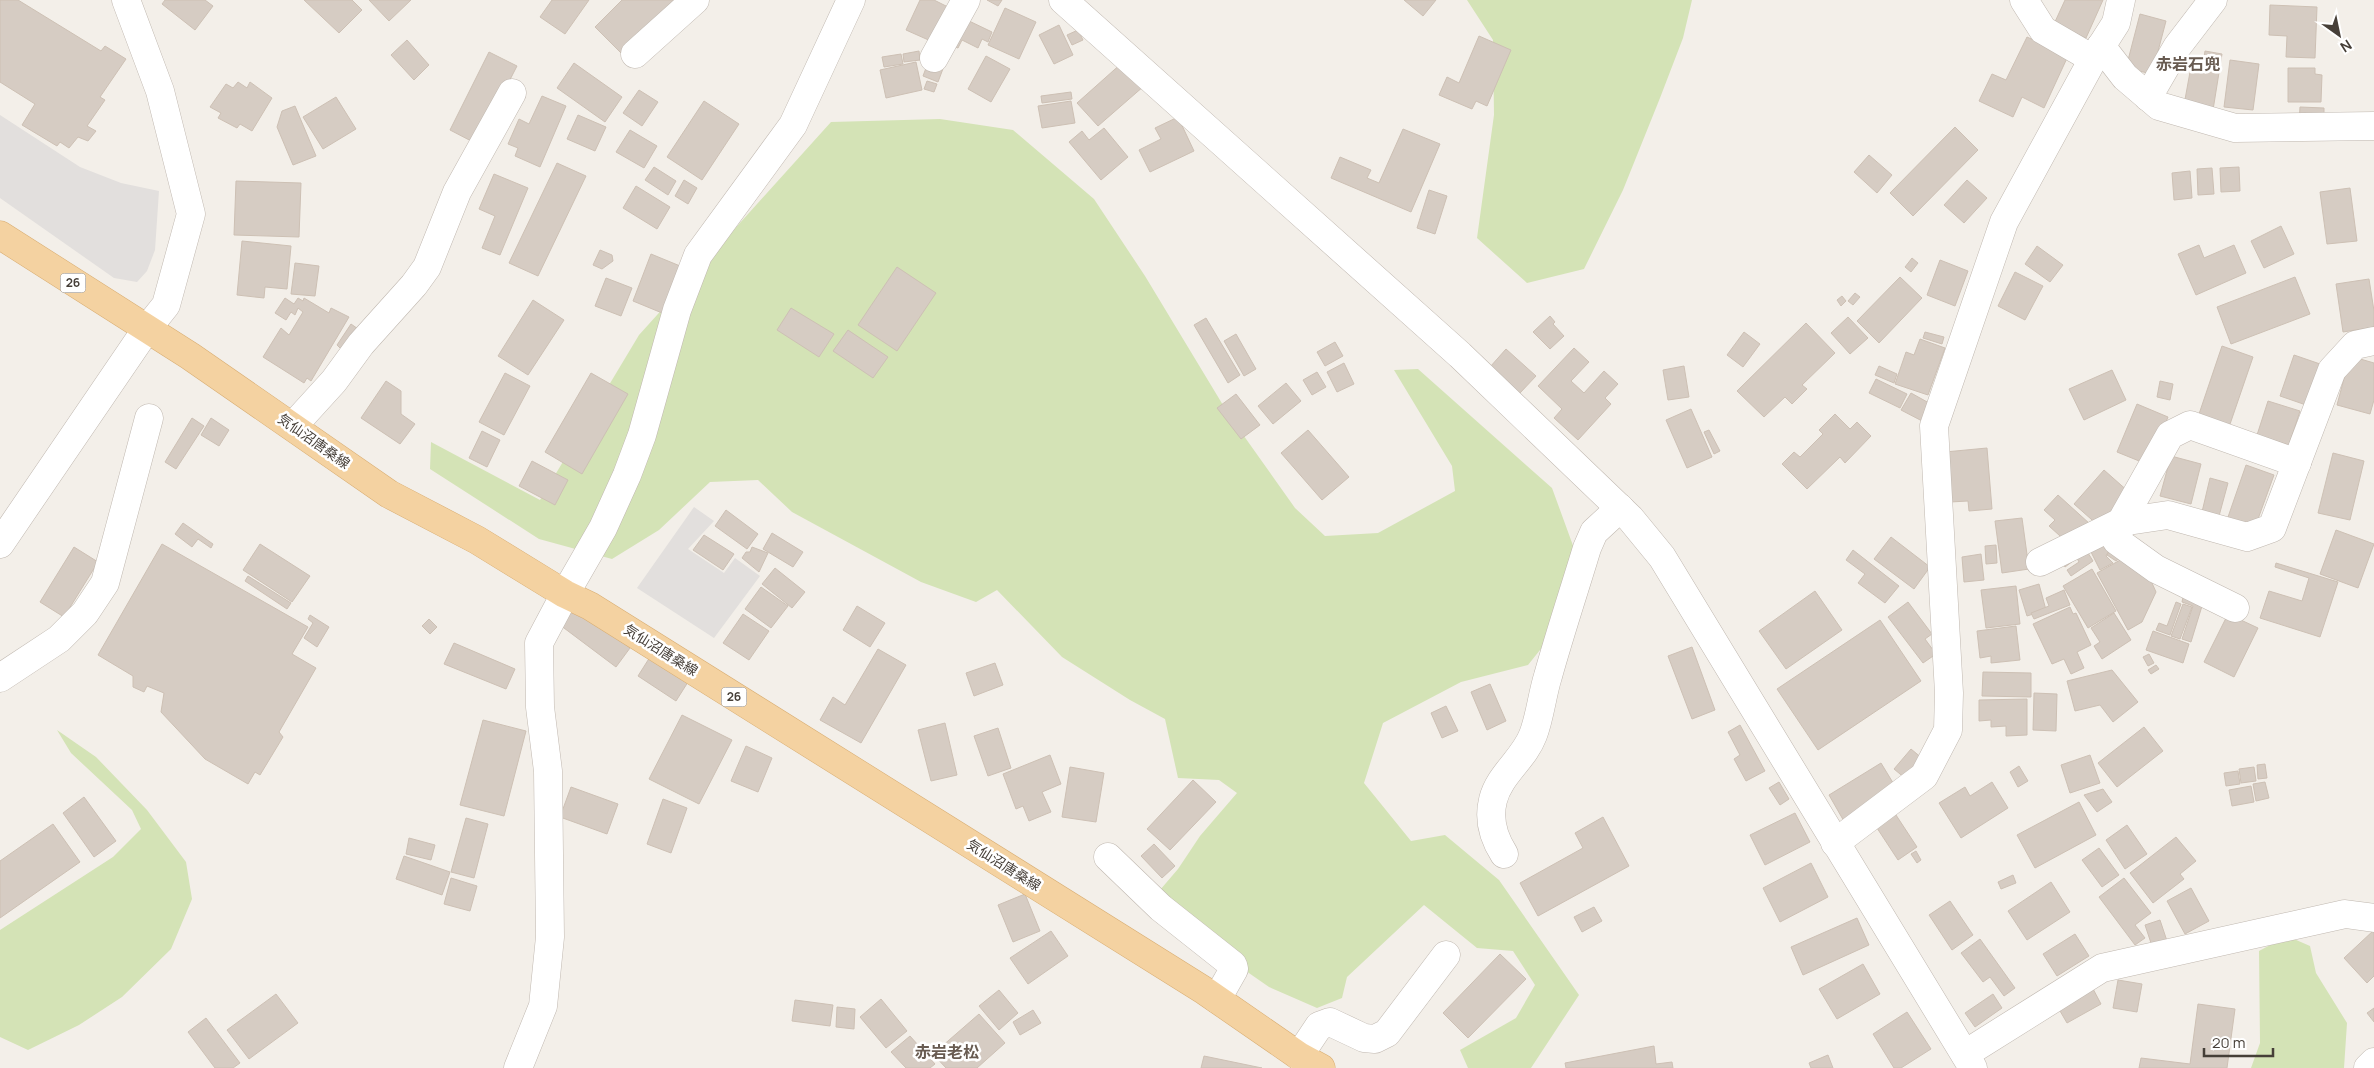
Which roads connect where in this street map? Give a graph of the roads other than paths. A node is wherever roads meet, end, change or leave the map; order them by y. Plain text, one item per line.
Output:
1 (126, 0) edge
2 (695, 0) edge
3 (851, 0) edge
4 (966, 0) edge
5 (1063, 0) edge
6 (2024, 0) edge
7 (2121, 0) edge
8 (2213, 0) edge
9 (2097, 53) junction
10 (636, 54) dead end
11 (934, 58) dead end
12 (512, 93) dead end
13 (2148, 97) junction
14 (2374, 126) edge
15 (0, 235) edge
16 (146, 330) junction
17 (2374, 342) edge
18 (149, 418) dead end
19 (293, 426) junction
20 (2297, 463) junction
21 (1620, 508) junction
22 (2121, 522) junction
23 (0, 544) edge
24 (2040, 562) dead end
25 (565, 594) junction
26 (2235, 608) dead end
27 (0, 678) edge
28 (1835, 843) junction
29 (1504, 854) dead end
30 (1108, 857) dead end
31 (2374, 918) edge
32 (1446, 955) dead end
33 (1217, 999) junction
34 (1969, 1061) edge
35 (1310, 1062) edge
36 (2374, 1062) edge
37 (518, 1068) edge
38 (2368, 1068) edge

1 - 16 street
2 - 10 street
3 - 25 street
4 - 11 street
5 - 21 street
6 - 9 street
7 - 9 street
8 - 13 street
9 - 13 street
9 - 28 street
12 - 19 street
13 - 14 street
15 - 16 main road, 気仙沼唐桑線 / 26
16 - 19 main road, 気仙沼唐桑線 / 26
16 - 23 street
17 - 20 street
18 - 27 street
19 - 25 main road, 気仙沼唐桑線 / 26
20 - 22 street
20 - 22 street
21 - 28 street
21 - 29 street
22 - 24 street
22 - 26 street
25 - 33 main road, 気仙沼唐桑線 / 26
25 - 37 street
28 - 34 street
30 - 33 street
31 - 34 street
32 - 35 street
33 - 35 main road, 気仙沼唐桑線 / 26
36 - 38 street

